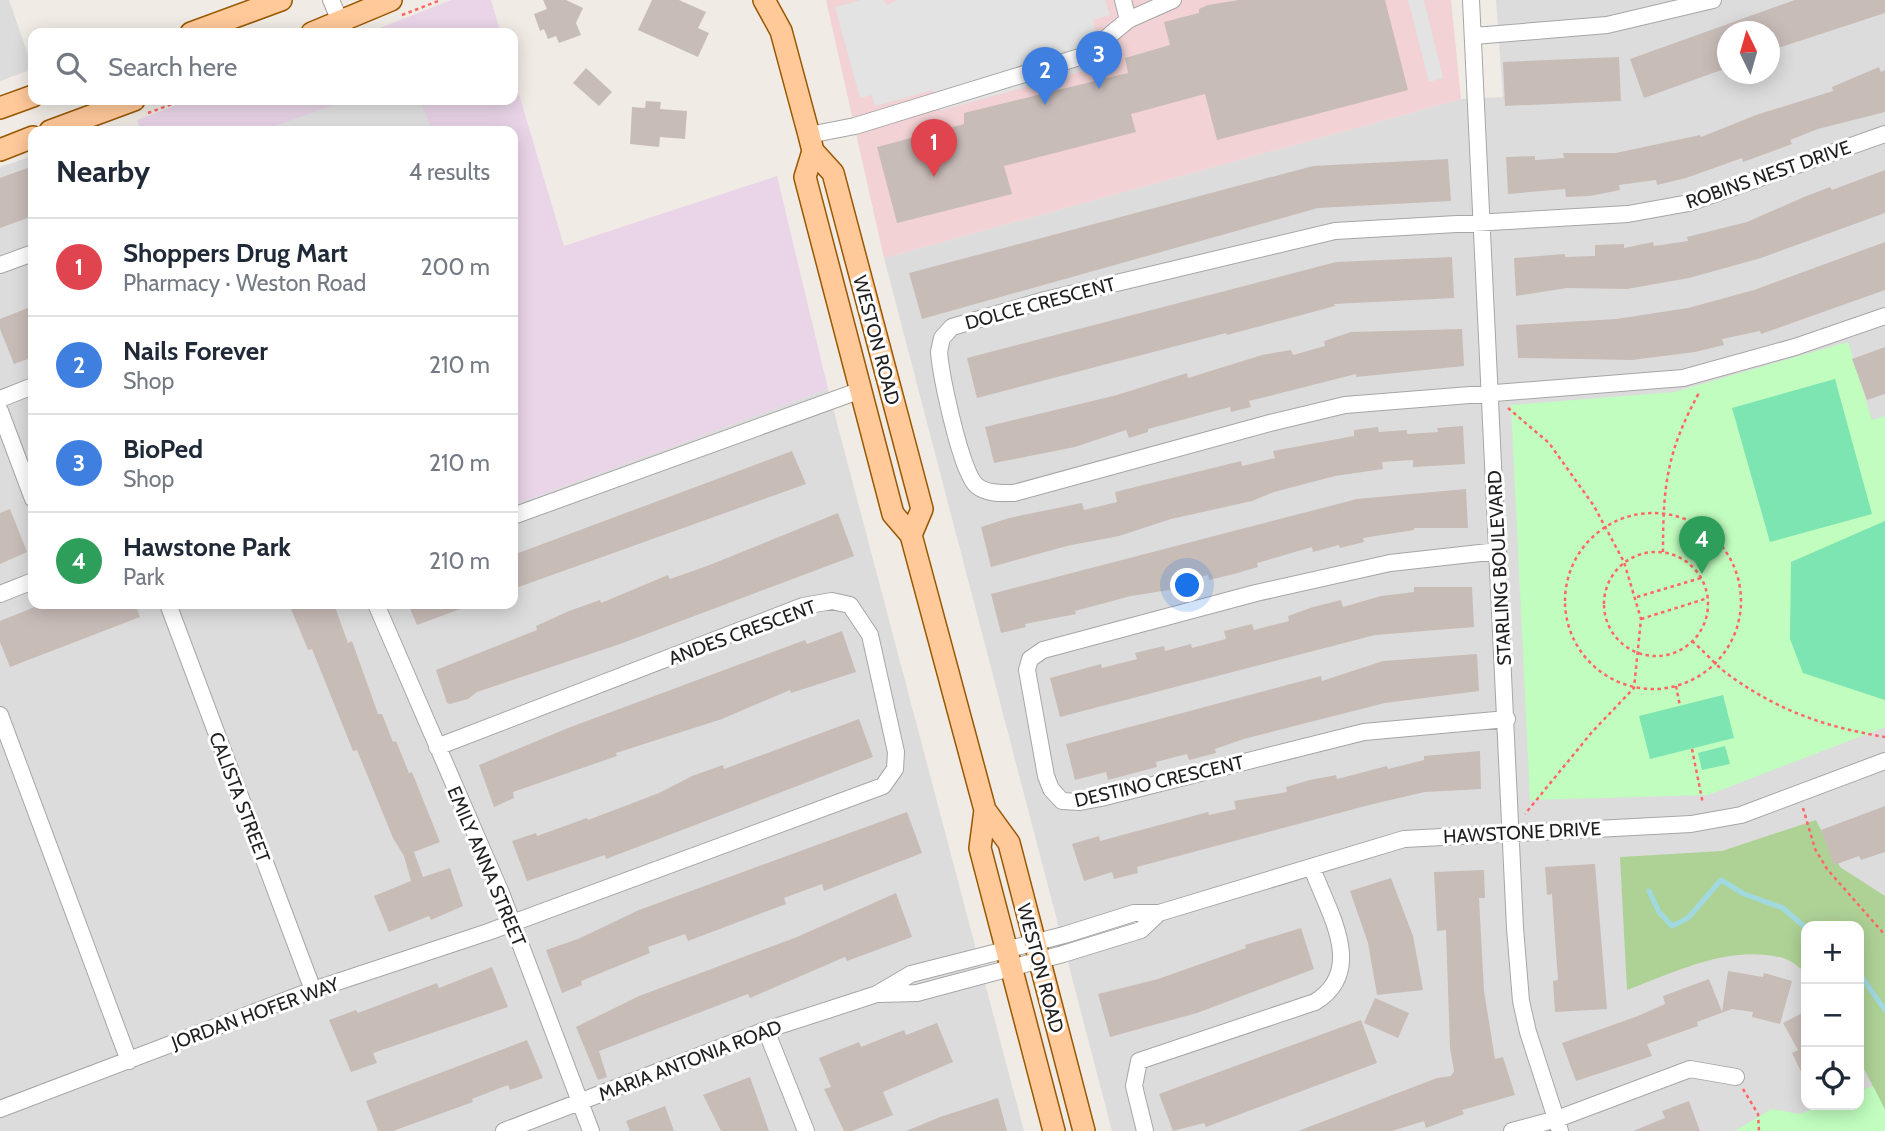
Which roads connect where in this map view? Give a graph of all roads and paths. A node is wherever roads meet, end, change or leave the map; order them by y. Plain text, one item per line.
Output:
1 (281, 0) edge
2 (331, 0) edge
3 (391, 0) edge
4 (764, 0) edge
5 (781, 0) edge
6 (1123, 0) edge
7 (1173, 0) edge
8 (1471, 0) edge
9 (1713, 0) edge
10 (1128, 20) junction
11 (205, 28) edge
12 (343, 28) edge
13 (781, 31) junction
14 (1474, 36) junction
15 (28, 98) edge
16 (120, 105) edge
17 (0, 108) edge
18 (64, 126) edge
19 (1885, 134) edge
20 (28, 139) edge
21 (811, 143) junction
22 (0, 150) edge
23 (1483, 224) junction
24 (28, 255) edge
25 (0, 265) edge
26 (1885, 316) edge
27 (1711, 371) junction
28 (28, 388) edge
29 (861, 390) junction
30 (1490, 393) junction
31 (0, 399) edge
32 (0, 411) edge
33 (28, 486) edge
34 (1663, 513) junction
35 (518, 514) edge
36 (1605, 527) junction
37 (911, 535) junction
38 (1498, 551) junction
39 (1663, 552) junction
40 (1624, 562) junction
41 (1701, 578) junction
42 (28, 583) edge
43 (0, 594) edge
44 (1637, 597) junction
45 (1708, 598) junction
46 (170, 609) edge
47 (378, 609) edge
48 (1642, 618) junction
49 (1692, 641) junction
50 (1640, 653) junction
51 (1717, 663) junction
52 (1676, 686) junction
53 (1634, 688) junction
54 (1680, 706) dead end
55 (0, 715) edge
56 (1507, 719) junction
57 (1885, 737) edge
58 (437, 747) junction
59 (1692, 749) dead end
60 (1885, 761) edge
61 (1799, 793) junction
62 (985, 810) junction
63 (1706, 821) junction
64 (1511, 832) junction
65 (1312, 868) junction
66 (512, 923) junction
67 (1885, 936) edge
68 (1037, 951) junction
69 (1009, 958) junction
70 (313, 990) junction
71 (766, 1030) junction
72 (129, 1060) junction
73 (1736, 1077) joint
74 (580, 1102) junction
75 (0, 1109) edge
76 (1559, 1125) edge
77 (505, 1131) edge
78 (591, 1131) edge
79 (806, 1131) edge
80 (1054, 1131) edge
81 (1084, 1131) edge
82 (1145, 1131) edge
83 (1512, 1131) edge
84 (1759, 1131) edge

1 - 11 main road
2 - 12 street
3 - 12 main road
4 - 13 main road, WESTON ROAD
5 - 13 main road, WESTON ROAD
6 - 10 street
7 - 10 street
8 - 14 street, STARLING BOULEVARD
9 - 14 street
10 - 21 street
13 - 21 main road, WESTON ROAD
14 - 23 street, STARLING BOULEVARD
15 - 17 main road
16 - 18 main road
19 - 23 street, ROBINS NEST DRIVE
20 - 22 main road
21 - 29 main road, WESTON ROAD
21 - 37 main road, WESTON ROAD
23 - 30 street, STARLING BOULEVARD
23 - 30 street, DOLCE CRESCENT
24 - 25 street
26 - 27 street, DOLCE CRESCENT
27 - 30 street, DOLCE CRESCENT
27 - 34 path
28 - 31 street
29 - 35 street
29 - 37 main road, WESTON ROAD
30 - 36 path
30 - 38 street, STARLING BOULEVARD
32 - 33 street
34 - 36 path
34 - 39 path
34 - 51 path
36 - 40 path
36 - 53 path
37 - 62 main road, WESTON ROAD
38 - 56 street, STARLING BOULEVARD
38 - 56 street, DESTINO CRESCENT
39 - 40 path
39 - 41 path
40 - 44 path
40 - 50 path
41 - 44 path
41 - 45 path
42 - 43 street
44 - 48 path
45 - 48 path
45 - 49 path
46 - 70 street, CALISTA STREET
47 - 58 street, EMILY ANNA STREET
48 - 50 path
49 - 50 path
49 - 51 path
50 - 53 path
51 - 52 path
51 - 57 path
52 - 53 path
52 - 54 path
53 - 64 path
55 - 72 street
56 - 64 street, STARLING BOULEVARD
58 - 66 street, EMILY ANNA STREET
58 - 66 street, ANDES CRESCENT
59 - 63 path
60 - 61 street, HAWSTONE DRIVE
61 - 63 street, HAWSTONE DRIVE
61 - 67 path
62 - 68 main road, WESTON ROAD
62 - 69 main road, WESTON ROAD
63 - 64 street, HAWSTONE DRIVE
64 - 65 street, HAWSTONE DRIVE
64 - 76 street, STARLING BOULEVARD
65 - 68 street, HAWSTONE DRIVE
65 - 82 street
66 - 70 street, JORDAN HOFER WAY
66 - 74 street, EMILY ANNA STREET
68 - 69 street, MARIA ANTONIA ROAD
68 - 81 main road, WESTON ROAD
69 - 71 street, MARIA ANTONIA ROAD
69 - 80 main road, WESTON ROAD
70 - 72 street, JORDAN HOFER WAY
71 - 74 street, MARIA ANTONIA ROAD
71 - 79 street
72 - 75 street, JORDAN HOFER WAY
73 - 76 street
73 - 84 path
74 - 77 street, MARIA ANTONIA ROAD
74 - 78 street, EMILY ANNA STREET
76 - 83 street

